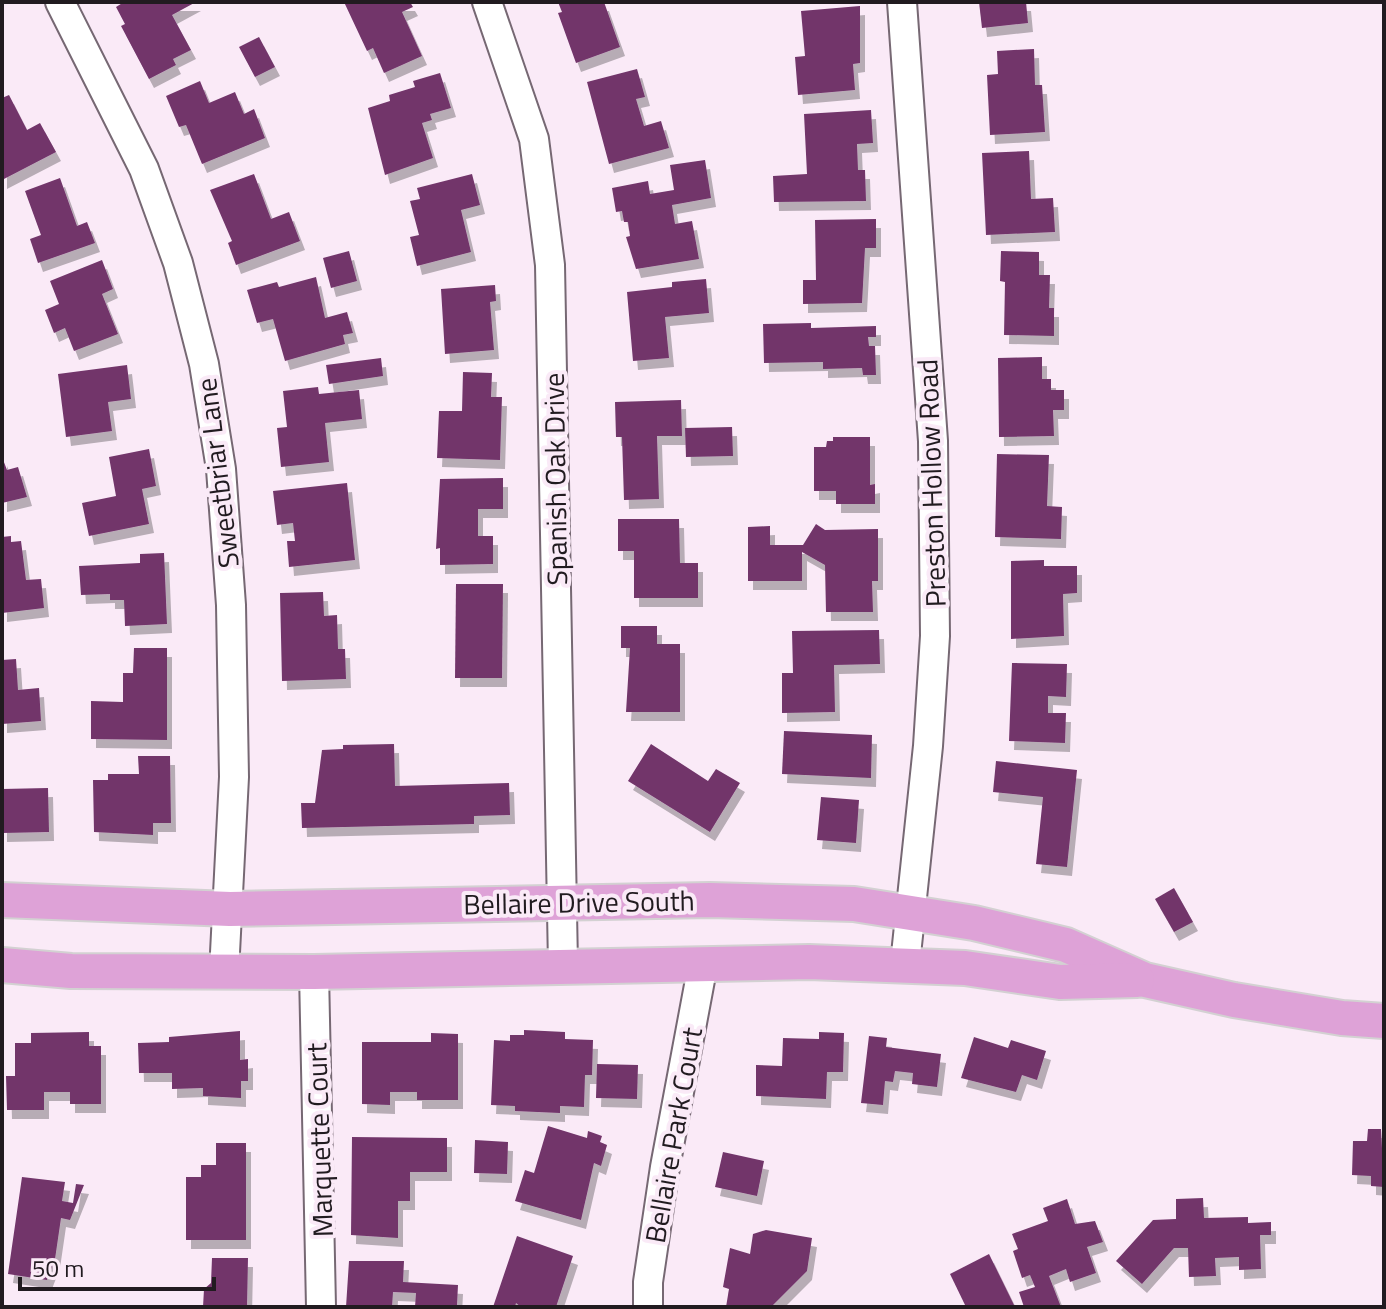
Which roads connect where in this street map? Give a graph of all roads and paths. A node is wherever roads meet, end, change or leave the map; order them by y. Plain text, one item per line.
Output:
1 (60, 2) edge
2 (487, 2) edge
3 (902, 2) edge
4 (2, 900) edge
5 (562, 903) junction
6 (230, 909) junction
7 (909, 911) junction
8 (703, 964) junction
9 (905, 964) junction
10 (2, 965) edge
11 (563, 965) junction
12 (224, 972) junction
13 (314, 972) junction
14 (1145, 980) junction
15 (1384, 1021) edge
16 (321, 1307) edge
17 (648, 1307) edge

1 - 6 street, Sweetbriar Lane
2 - 5 street, Spanish Oak Drive
3 - 7 street, Preston Hollow Road
4 - 6 main road, Bellaire Drive South
5 - 6 main road, Bellaire Drive South
5 - 7 main road, Bellaire Drive South
5 - 11 street, Spanish Oak Drive
6 - 12 street, Sweetbriar Lane
7 - 9 street, Preston Hollow Road
7 - 14 main road, Bellaire Drive South
8 - 9 main road, Bellaire Drive South
8 - 11 main road, Bellaire Drive South
8 - 17 street, Bellaire Park Court
9 - 14 main road, Bellaire Drive South
10 - 12 main road, Bellaire Drive South
11 - 13 main road, Bellaire Drive South
12 - 13 main road, Bellaire Drive South
13 - 16 street, Marquette Court
14 - 15 main road, Bellaire Drive South

